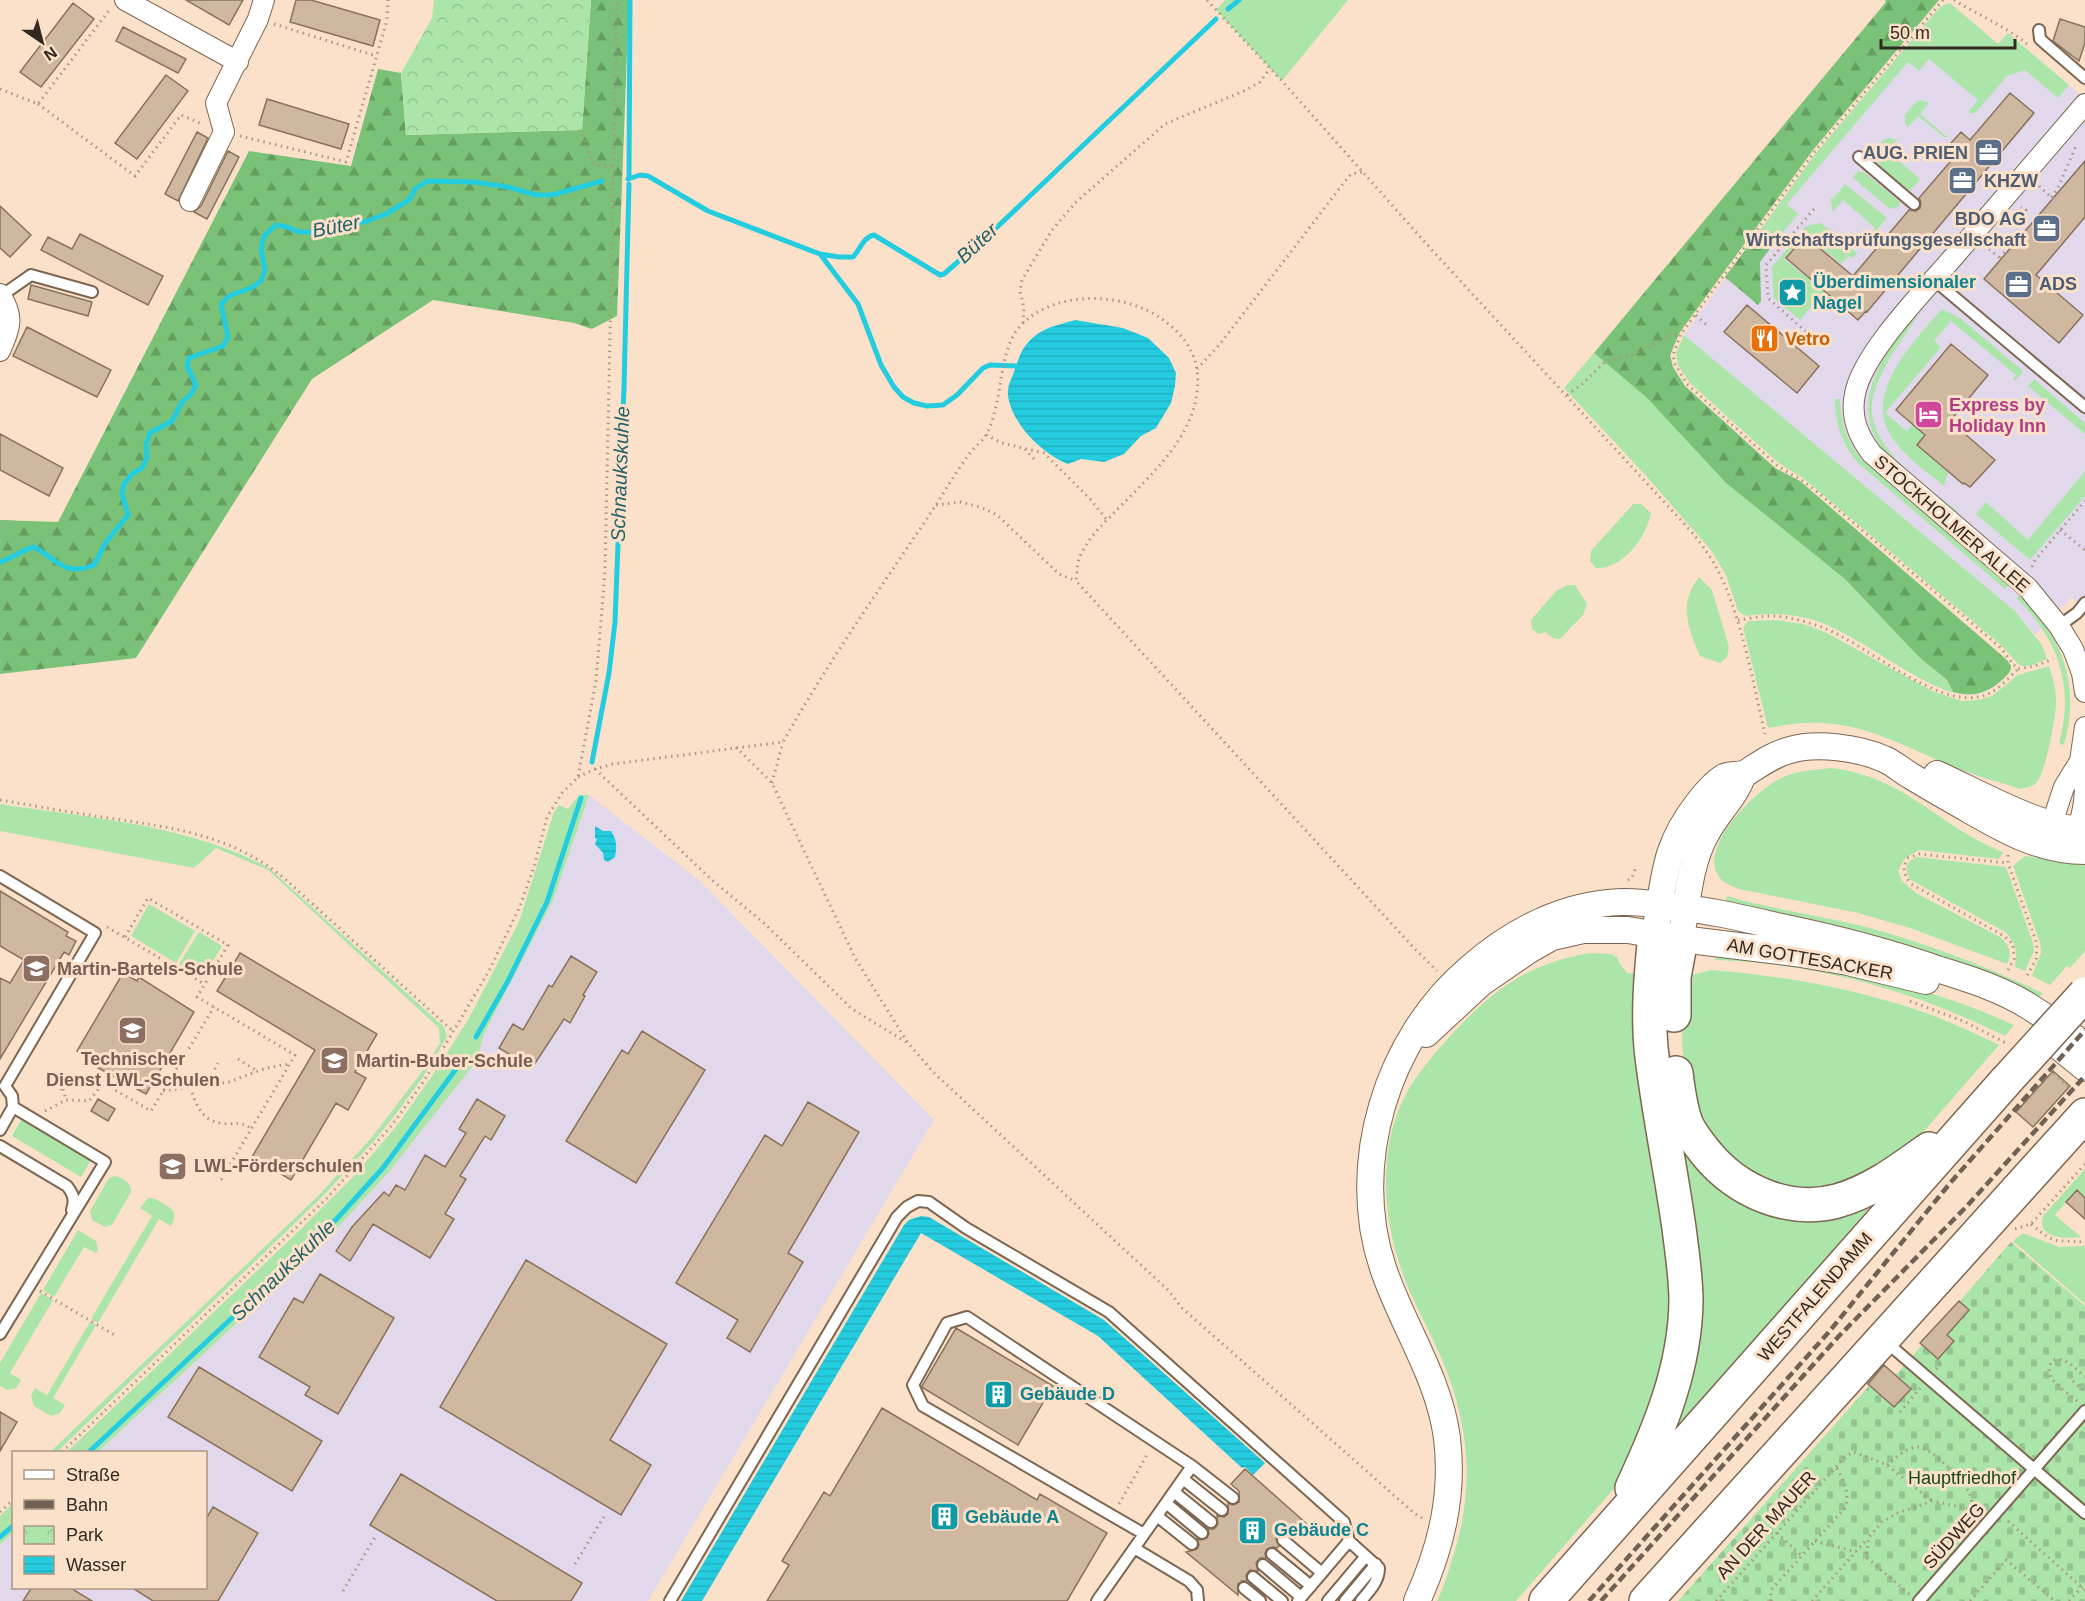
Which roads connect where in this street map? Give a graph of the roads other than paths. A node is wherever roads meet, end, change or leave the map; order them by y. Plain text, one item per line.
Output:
1 (264, 0) edge
2 (118, 5) edge
3 (2039, 30) dead end
4 (238, 62) junction
5 (2085, 78) edge
6 (2085, 104) edge
7 (1859, 157) dead end
8 (190, 201) dead end
9 (1914, 204) dead end
10 (1934, 280) junction
11 (92, 292) dead end
12 (1, 295) edge
13 (0, 351) edge
14 (2085, 407) edge
15 (2085, 603) edge
16 (2059, 626) junction
17 (2085, 692) edge
18 (2085, 727) edge
19 (2083, 771) edge
20 (2085, 784) edge
21 (2068, 838) edge
22 (0, 876) edge
23 (1670, 921) junction
24 (2085, 994) edge
25 (2085, 1046) edge
26 (2085, 1068) edge
27 (13, 1107) junction
28 (1977, 1114) junction
29 (2078, 1116) edge
30 (0, 1130) edge
31 (0, 1146) edge
32 (70, 1216) junction
33 (0, 1334) edge
34 (1882, 1338) junction
35 (2085, 1409) edge
36 (1192, 1466) junction
37 (2034, 1470) junction
38 (1183, 1479) junction
39 (1174, 1491) junction
40 (1233, 1497) dead end
41 (1166, 1503) junction
42 (1222, 1510) dead end
43 (2085, 1513) edge
44 (1157, 1516) junction
45 (1211, 1522) dead end
46 (1616, 1522) junction
47 (1202, 1533) dead end
48 (1144, 1534) junction
49 (1283, 1540) dead end
50 (1348, 1541) junction
51 (1192, 1544) dead end
52 (1134, 1548) junction
53 (1272, 1554) dead end
54 (1366, 1556) junction
55 (1376, 1564) junction
56 (1263, 1566) dead end
57 (1322, 1573) junction
58 (1253, 1577) dead end
59 (1311, 1586) junction
60 (1244, 1588) dead end
61 (1299, 1599) edge
62 (670, 1601) edge
63 (1097, 1601) edge
64 (1198, 1601) edge
65 (1260, 1601) edge
66 (1282, 1601) edge
67 (1328, 1601) edge
68 (1345, 1601) edge
69 (1361, 1601) edge
70 (1417, 1601) edge
71 (1546, 1601) edge
72 (1646, 1601) edge
73 (1918, 1601) edge

1 - 4 street
2 - 4 street
3 - 5 lane
4 - 8 street
6 - 10 street, STOCKHOLMER ALLEE
7 - 9 lane
10 - 14 lane
10 - 16 street, STOCKHOLMER ALLEE
11 - 12 lane
12 - 13 street
15 - 16 lane
16 - 17 street, STOCKHOLMER ALLEE
18 - 19 street
19 - 21 street
20 - 21 street
21 - 23 street
22 - 27 lane
23 - 25 street, AM GOTTESACKER
23 - 26 street, AM GOTTESACKER
23 - 28 highway
23 - 46 highway
23 - 70 street
24 - 28 highway, WESTFALENDAMM, bridge
27 - 30 lane
27 - 32 lane
28 - 46 highway, WESTFALENDAMM
29 - 34 highway
31 - 32 lane
32 - 33 lane
34 - 37 lane
34 - 72 highway
35 - 37 lane, SÜDWEG
36 - 38 lane
36 - 40 lane
36 - 48 lane
37 - 43 lane
37 - 73 lane, SÜDWEG
38 - 39 lane
38 - 42 lane
39 - 41 lane
39 - 45 lane
41 - 44 lane
41 - 47 lane
44 - 48 lane
44 - 51 lane
46 - 71 highway, WESTFALENDAMM
48 - 52 lane
49 - 57 lane
50 - 54 lane
50 - 57 lane
50 - 62 lane
52 - 63 lane
52 - 64 lane
53 - 59 lane
54 - 55 lane
54 - 67 lane
55 - 68 lane
55 - 69 lane
56 - 61 lane
57 - 59 lane
58 - 66 lane
59 - 61 lane
60 - 65 lane

